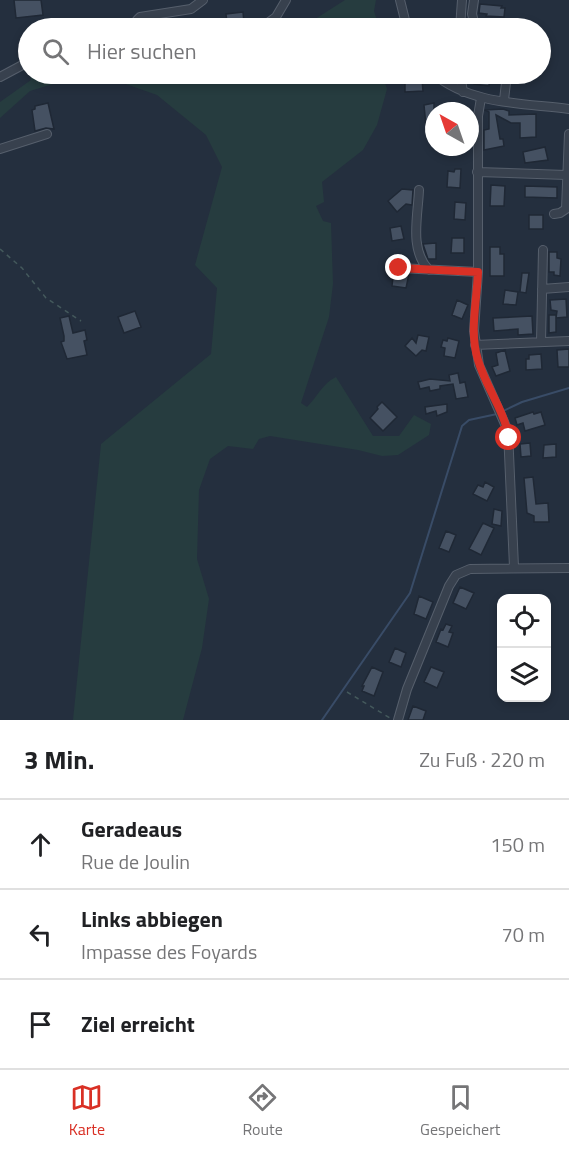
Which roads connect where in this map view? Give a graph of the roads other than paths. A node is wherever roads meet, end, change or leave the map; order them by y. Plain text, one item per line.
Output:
1 (203, 0) edge
2 (286, 0) edge
3 (400, 0) edge
4 (462, 0) edge
5 (474, 0) edge
6 (138, 18) edge
7 (275, 18) edge
8 (404, 18) edge
9 (461, 18) edge
10 (473, 18) edge
11 (18, 67) edge
12 (0, 77) edge
13 (447, 84) edge
14 (462, 84) edge
15 (506, 84) edge
16 (463, 92) junction
17 (481, 98) junction
18 (504, 100) junction
19 (569, 109) edge
20 (47, 134) dead end
21 (569, 134) edge
22 (0, 149) edge
23 (477, 172) junction
24 (566, 175) junction
25 (419, 190) dead end
26 (554, 214) dead end
27 (543, 250) dead end
28 (399, 268) dead end
29 (429, 270) junction
30 (478, 272) junction
31 (569, 287) edge
32 (542, 289) junction
33 (569, 341) edge
34 (541, 342) junction
35 (475, 345) junction
36 (514, 567) junction
37 (569, 568) edge
38 (395, 720) edge

1 - 6 street
2 - 7 street
3 - 8 street
4 - 9 street
5 - 10 street
11 - 12 street
13 - 16 street
14 - 16 street
15 - 18 street
16 - 17 street
17 - 18 street
17 - 23 street
18 - 19 street
20 - 22 street
21 - 24 street
23 - 24 street
23 - 30 street
24 - 26 street
25 - 29 street
27 - 32 street
28 - 29 street
29 - 30 street
30 - 35 street
31 - 32 street
32 - 34 street
33 - 34 street
34 - 35 street
35 - 36 street
36 - 37 street
36 - 38 street

